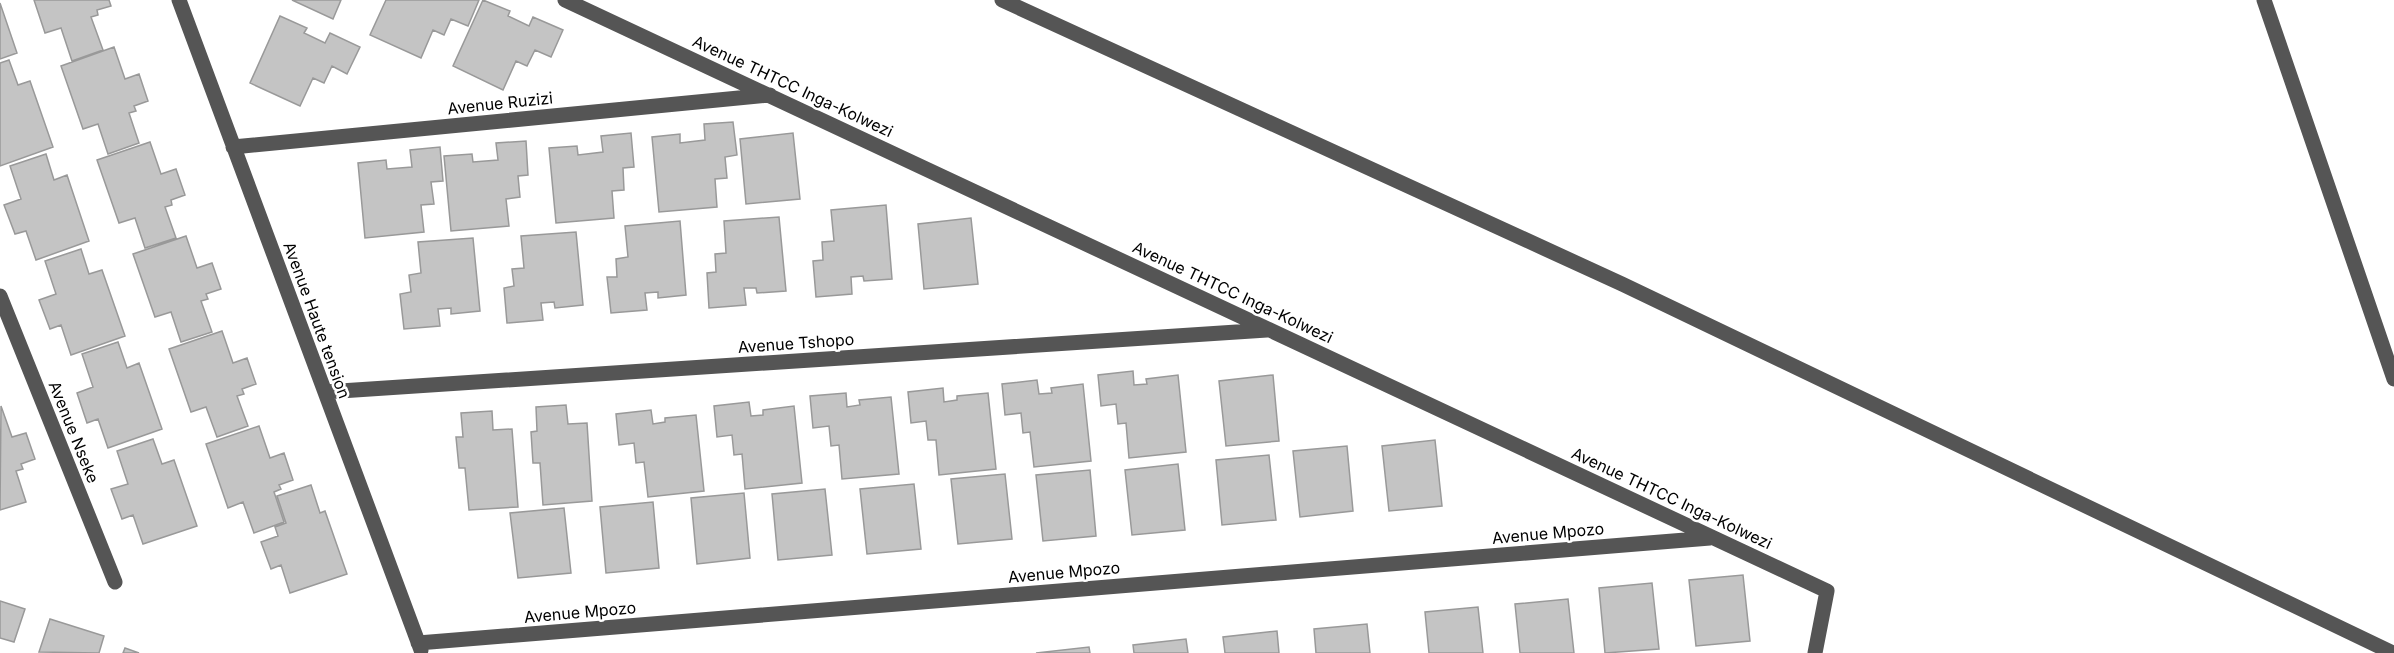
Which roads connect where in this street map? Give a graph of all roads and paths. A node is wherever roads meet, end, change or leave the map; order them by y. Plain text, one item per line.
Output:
1 (179, 0) edge
2 (565, 0) edge
3 (1002, 0) edge
4 (2264, 0) edge
5 (770, 95) junction
6 (233, 147) junction
7 (0, 296) edge
8 (1270, 330) junction
9 (2394, 379) edge
10 (325, 392) junction
11 (1713, 537) junction
12 (115, 582) dead end
13 (420, 648) edge
14 (1815, 653) edge
15 (2393, 653) edge

1 - 6 lane, Avenue Haute tension
2 - 5 lane, Avenue THTCC Inga-Kolwezi
3 - 15 lane
4 - 9 lane
5 - 6 lane, Avenue Ruzizi
5 - 8 lane, Avenue THTCC Inga-Kolwezi
6 - 10 lane, Avenue Haute tension
7 - 12 lane, Avenue Nseke
8 - 10 lane, Avenue Tshopo
8 - 11 lane, Avenue THTCC Inga-Kolwezi
10 - 13 lane, Avenue Haute tension
11 - 13 lane, Avenue Mpozo
11 - 14 lane, Avenue THTCC Inga-Kolwezi

